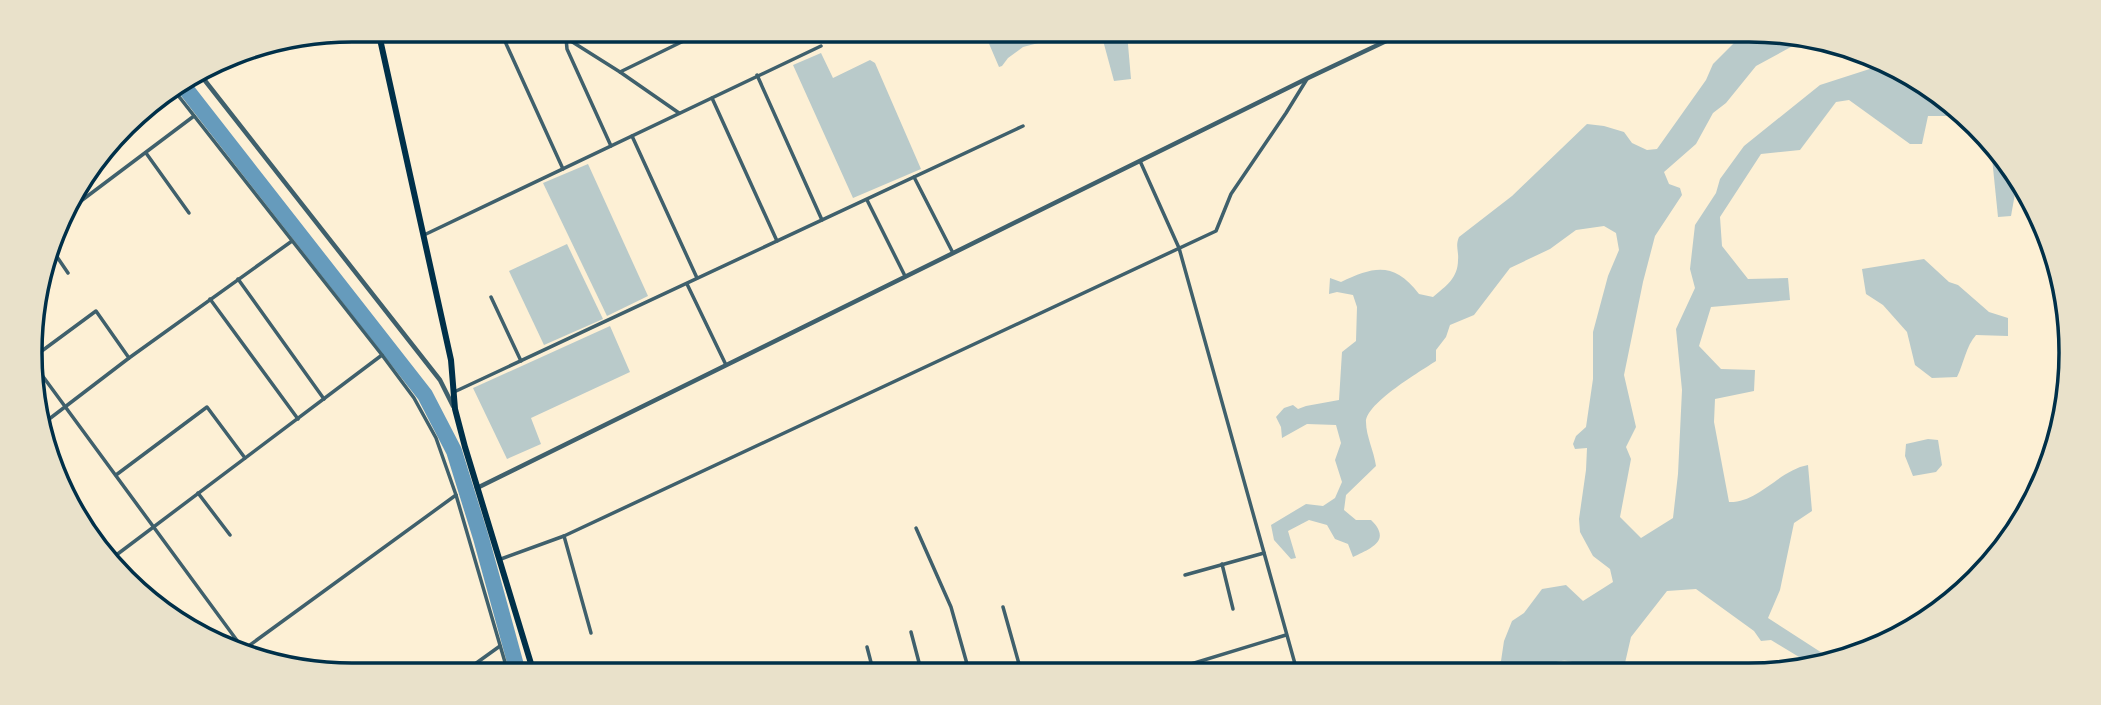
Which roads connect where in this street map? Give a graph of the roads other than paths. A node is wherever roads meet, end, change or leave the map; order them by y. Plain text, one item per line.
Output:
1 (381, 42) edge
2 (505, 42) edge
3 (566, 42) edge
4 (572, 42) edge
5 (681, 42) edge
6 (1384, 42) edge
7 (821, 46) dead end
8 (620, 72) junction
9 (757, 75) junction
10 (1308, 78) junction
11 (204, 80) edge
12 (178, 95) edge
13 (712, 98) junction
14 (679, 113) junction
15 (194, 116) junction
16 (1023, 126) dead end
17 (632, 136) junction
18 (611, 146) junction
19 (146, 153) junction
20 (1140, 161) junction
21 (563, 169) junction
22 (914, 177) junction
23 (82, 200) edge
24 (867, 200) junction
25 (188, 213) dead end
26 (822, 220) junction
27 (424, 235) junction
28 (292, 241) junction
29 (777, 241) junction
30 (1179, 248) junction
31 (953, 253) junction
32 (57, 257) edge
33 (68, 273) dead end
34 (905, 276) junction
35 (238, 278) junction
36 (697, 278) junction
37 (687, 284) junction
38 (491, 297) dead end
39 (210, 299) junction
40 (42, 351) edge
41 (382, 355) junction
42 (130, 358) junction
43 (521, 360) junction
44 (726, 365) junction
45 (43, 377) edge
46 (454, 392) junction
47 (324, 399) junction
48 (66, 408) junction
49 (455, 409) junction
50 (50, 419) edge
51 (298, 419) junction
52 (245, 458) junction
53 (116, 475) junction
54 (477, 488) junction
55 (198, 493) junction
56 (456, 495) junction
57 (153, 527) junction
58 (916, 528) dead end
59 (230, 535) dead end
60 (564, 536) junction
61 (1264, 553) junction
62 (117, 555) edge
63 (499, 560) junction
64 (1222, 564) junction
65 (1185, 575) dead end
66 (1003, 607) dead end
67 (1233, 609) dead end
68 (911, 632) dead end
69 (591, 633) dead end
70 (1286, 635) junction
71 (237, 640) edge
72 (250, 646) edge
73 (500, 646) junction
74 (867, 647) dead end
75 (476, 663) edge
76 (505, 663) edge
77 (531, 663) edge
78 (871, 663) edge
79 (919, 663) edge
80 (966, 663) edge
81 (1019, 663) edge
82 (1196, 663) edge
83 (1295, 663) edge

1 - 27 main road
2 - 21 street
3 - 18 street
4 - 8 street
5 - 8 street
6 - 10 street
7 - 9 street
8 - 14 street
9 - 13 street
9 - 26 street
10 - 20 street
10 - 30 street
11 - 49 street
12 - 15 street
13 - 14 street
13 - 29 street
14 - 17 street
15 - 19 street
15 - 28 street
16 - 22 street
17 - 18 street
17 - 36 street
18 - 21 street
19 - 23 street
19 - 25 street
20 - 30 street
20 - 31 street
21 - 27 street
22 - 24 street
22 - 31 street
24 - 26 street
24 - 34 street
26 - 29 street
27 - 46 main road
28 - 35 street
28 - 41 street
29 - 36 street
30 - 60 street
30 - 61 street
31 - 34 street
32 - 33 street
34 - 44 street
35 - 39 street
35 - 47 street
36 - 37 street
37 - 43 street
37 - 44 street
38 - 43 street
39 - 42 street
39 - 51 street
40 - 42 street
41 - 47 street
41 - 56 street
42 - 48 street
43 - 46 street
44 - 54 street
45 - 48 street
46 - 49 main road
47 - 51 street
48 - 50 street
48 - 53 street
49 - 54 main road
51 - 52 street
52 - 53 street
52 - 55 street
53 - 57 street
54 - 63 main road
55 - 57 street
55 - 59 street
56 - 72 street
56 - 73 street
57 - 62 street
57 - 71 street
58 - 80 street
60 - 63 street
60 - 69 street
61 - 64 street
61 - 70 street
63 - 77 main road
64 - 65 street
64 - 67 street
66 - 81 street
68 - 79 street
70 - 82 street
70 - 83 street
73 - 75 street
73 - 76 street
74 - 78 street

